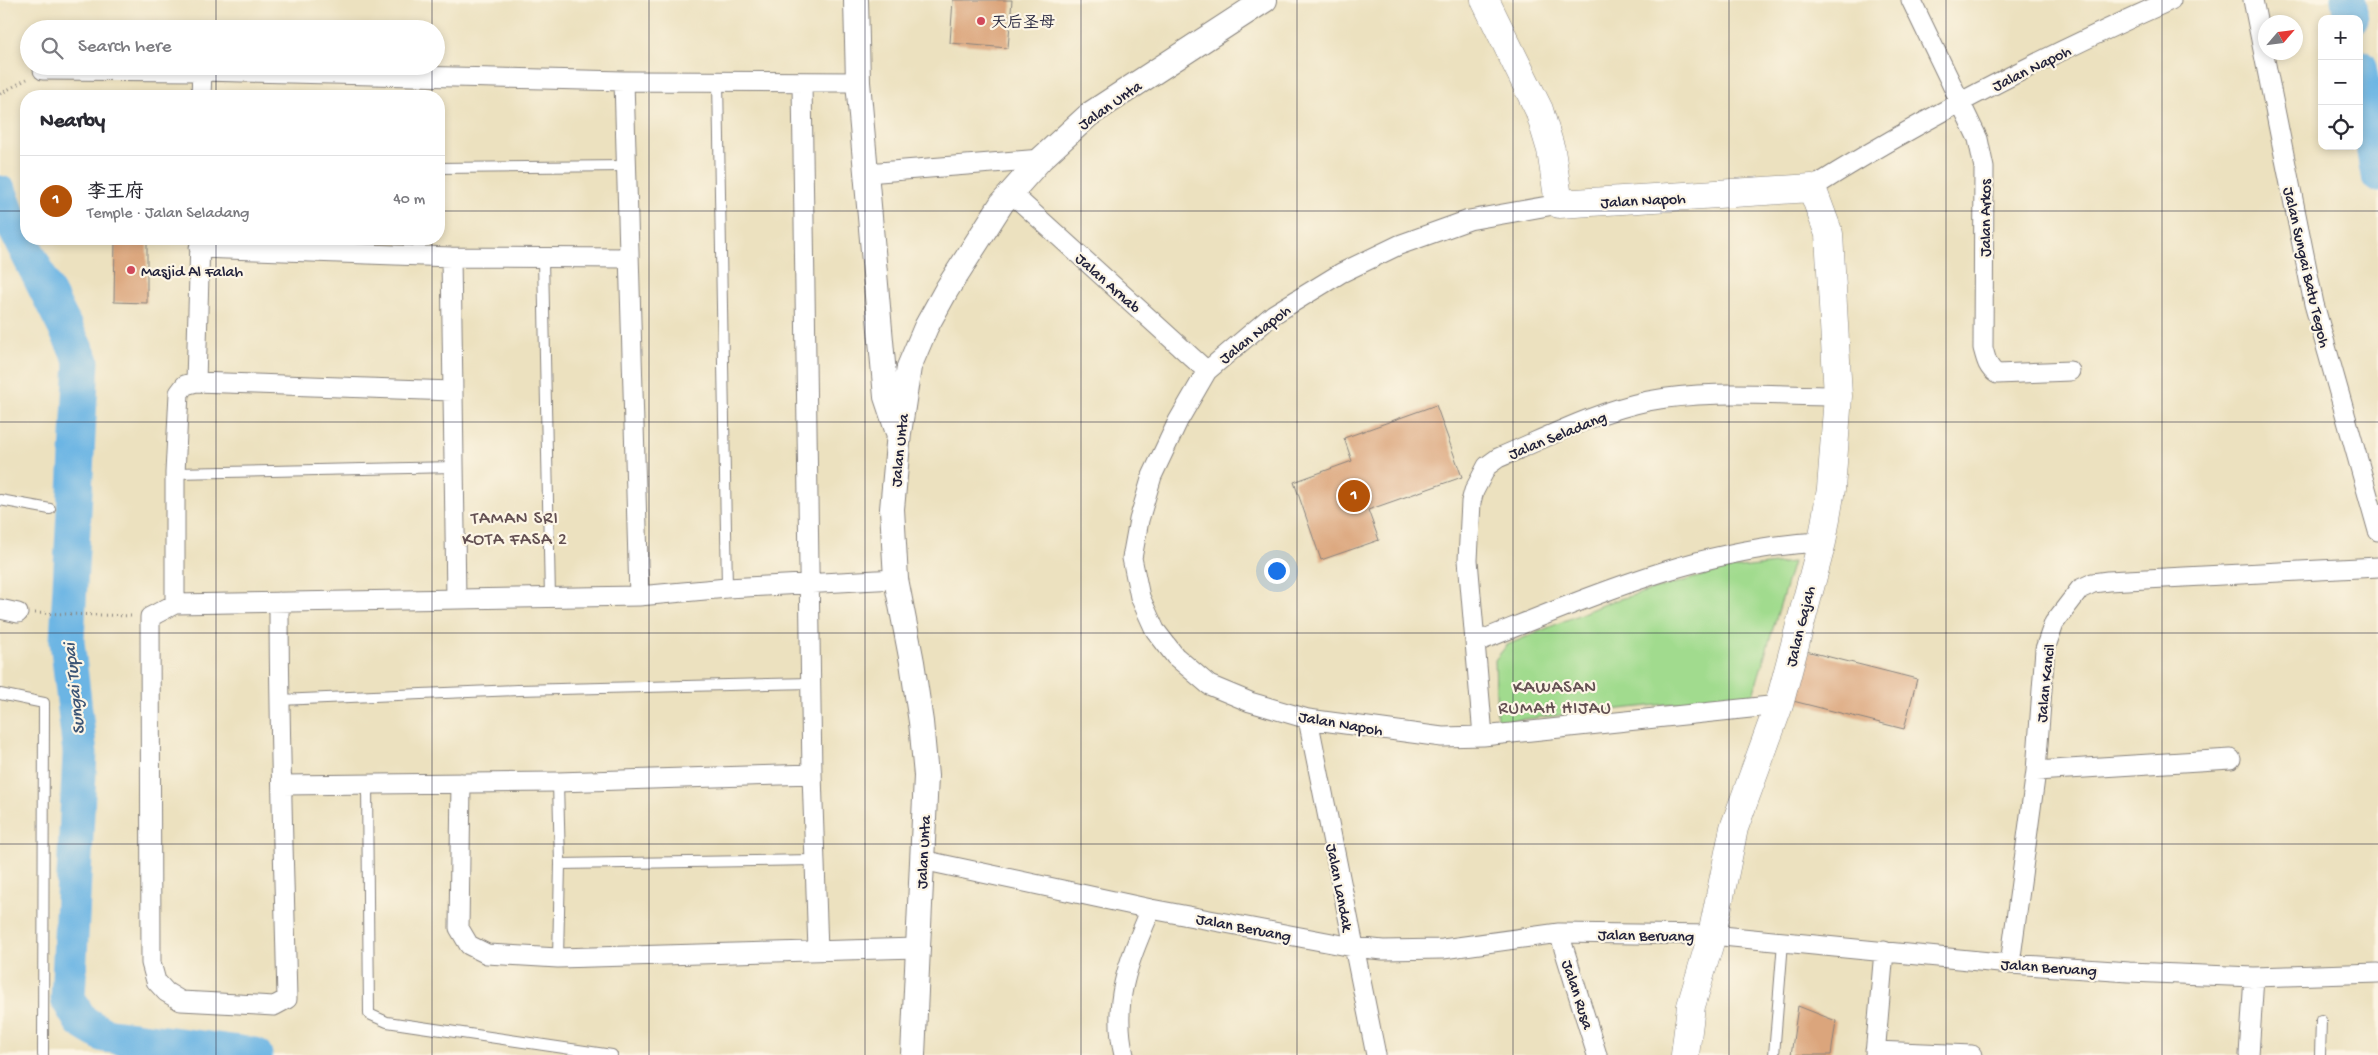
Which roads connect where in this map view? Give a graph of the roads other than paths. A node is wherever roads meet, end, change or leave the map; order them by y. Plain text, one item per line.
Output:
1 (856, 0) edge
2 (1265, 0) edge
3 (1485, 0) edge
4 (1911, 0) edge
5 (2171, 0) edge
6 (2252, 0) edge
7 (202, 75) edge
8 (355, 75) edge
9 (718, 81) junction
10 (624, 82) junction
11 (858, 82) junction
12 (802, 84) junction
13 (202, 90) edge
14 (1962, 101) junction
15 (1041, 158) junction
16 (626, 166) junction
17 (445, 168) edge
18 (867, 173) junction
19 (1812, 188) junction
20 (1010, 193) junction
21 (1559, 204) junction
22 (200, 245) edge
23 (236, 245) edge
24 (451, 257) junction
25 (629, 258) junction
26 (543, 259) junction
27 (879, 305) junction
28 (909, 366) junction
29 (1207, 371) junction
30 (2070, 371) dead end
31 (196, 382) junction
32 (452, 391) junction
33 (1838, 396) junction
34 (898, 433) junction
35 (455, 467) junction
36 (175, 473) junction
37 (0, 500) edge
38 (50, 509) dead end
39 (2378, 531) edge
40 (1822, 542) junction
41 (2378, 567) edge
42 (896, 579) junction
43 (810, 584) junction
44 (727, 588) junction
45 (638, 596) junction
46 (550, 598) junction
47 (456, 599) junction
48 (279, 602) junction
49 (175, 604) junction
50 (1477, 642) junction
51 (812, 683) junction
52 (0, 694) edge
53 (279, 700) junction
54 (1779, 705) junction
55 (1308, 719) junction
56 (1484, 736) junction
57 (2231, 759) dead end
58 (2036, 771) junction
59 (812, 774) junction
60 (558, 782) junction
61 (461, 783) junction
62 (367, 784) junction
63 (283, 786) junction
64 (814, 860) junction
65 (922, 860) junction
66 (560, 864) junction
67 (1151, 909) junction
68 (1559, 933) junction
69 (1712, 936) junction
70 (1783, 942) junction
71 (1353, 947) junction
72 (917, 948) junction
73 (818, 951) junction
74 (1884, 952) junction
75 (558, 958) junction
76 (2010, 964) junction
77 (2378, 973) edge
78 (2254, 977) junction
79 (2321, 1020) dead end
80 (1875, 1053) edge
81 (43, 1055) edge
82 (612, 1055) edge
83 (913, 1055) edge
84 (1124, 1055) edge
85 (1376, 1055) edge
86 (1597, 1055) edge
87 (1685, 1055) edge
88 (1774, 1055) edge
89 (1972, 1055) edge
90 (2249, 1055) edge
91 (2320, 1055) edge

1 - 11 street
2 - 15 street, Jalan Unta
3 - 21 main road
4 - 14 street, Jalan Arkos
5 - 14 street, Jalan Napoh
6 - 39 street, Jalan Sungai Batu Tegoh
7 - 13 street
8 - 10 street
9 - 10 street
9 - 12 street
9 - 44 lane
10 - 16 street
11 - 12 street
11 - 18 street
12 - 43 street
14 - 19 street, Jalan Napoh
14 - 30 street, Jalan Arkos
15 - 18 street
15 - 20 street, Jalan Unta
16 - 17 lane
16 - 25 street
18 - 27 street
19 - 21 main road, Jalan Napoh
19 - 33 main road, Jalan Gajah
20 - 28 street, Jalan Unta
20 - 29 street, Jalan Arnab
21 - 29 street, Jalan Napoh
22 - 31 street
23 - 24 street
24 - 26 street
24 - 32 street
25 - 26 street
25 - 45 street
26 - 46 lane
27 - 28 street
27 - 34 street
28 - 34 street, Jalan Unta
29 - 55 street, Jalan Napoh
31 - 32 street
31 - 36 street
32 - 35 street
33 - 40 main road, Jalan Gajah
33 - 50 street, Jalan Seladang
34 - 42 street, Jalan Unta
35 - 36 lane
35 - 47 street
36 - 49 street
37 - 38 lane
40 - 50 street
40 - 54 main road, Jalan Gajah
41 - 58 street, Jalan Kancil
42 - 43 street
42 - 65 street, Jalan Unta
43 - 44 street
43 - 51 street
44 - 45 street
45 - 46 street
46 - 47 street
47 - 48 street
48 - 49 street
48 - 53 street
49 - 63 street
50 - 56 street, Jalan Seladang
51 - 53 lane
51 - 59 street
52 - 81 lane
53 - 63 street
54 - 56 street, Jalan Napoh
54 - 69 main road, Jalan Gajah
55 - 56 street, Jalan Napoh
55 - 71 street, Jalan Landak
57 - 58 street
58 - 76 street, Jalan Kancil
59 - 60 street
59 - 64 street
60 - 61 street
60 - 66 lane
61 - 62 street
61 - 75 street
62 - 63 street
62 - 82 lane
64 - 66 lane
64 - 73 street
65 - 67 street, Jalan Beruang
65 - 72 street, Jalan Unta
66 - 75 lane
67 - 71 street, Jalan Beruang
67 - 84 street
68 - 69 street, Jalan Beruang
68 - 71 street, Jalan Beruang
68 - 86 street, Jalan Rusa
69 - 70 street, Jalan Beruang
69 - 87 main road, Jalan Gajah
70 - 74 street, Jalan Beruang
70 - 88 lane
71 - 85 street, Jalan Landak
72 - 73 street
72 - 83 street, Jalan Unta
73 - 75 street
74 - 76 street, Jalan Beruang
74 - 80 street
76 - 78 street, Jalan Beruang
77 - 78 street, Jalan Beruang
78 - 90 street
79 - 91 lane
80 - 89 street

